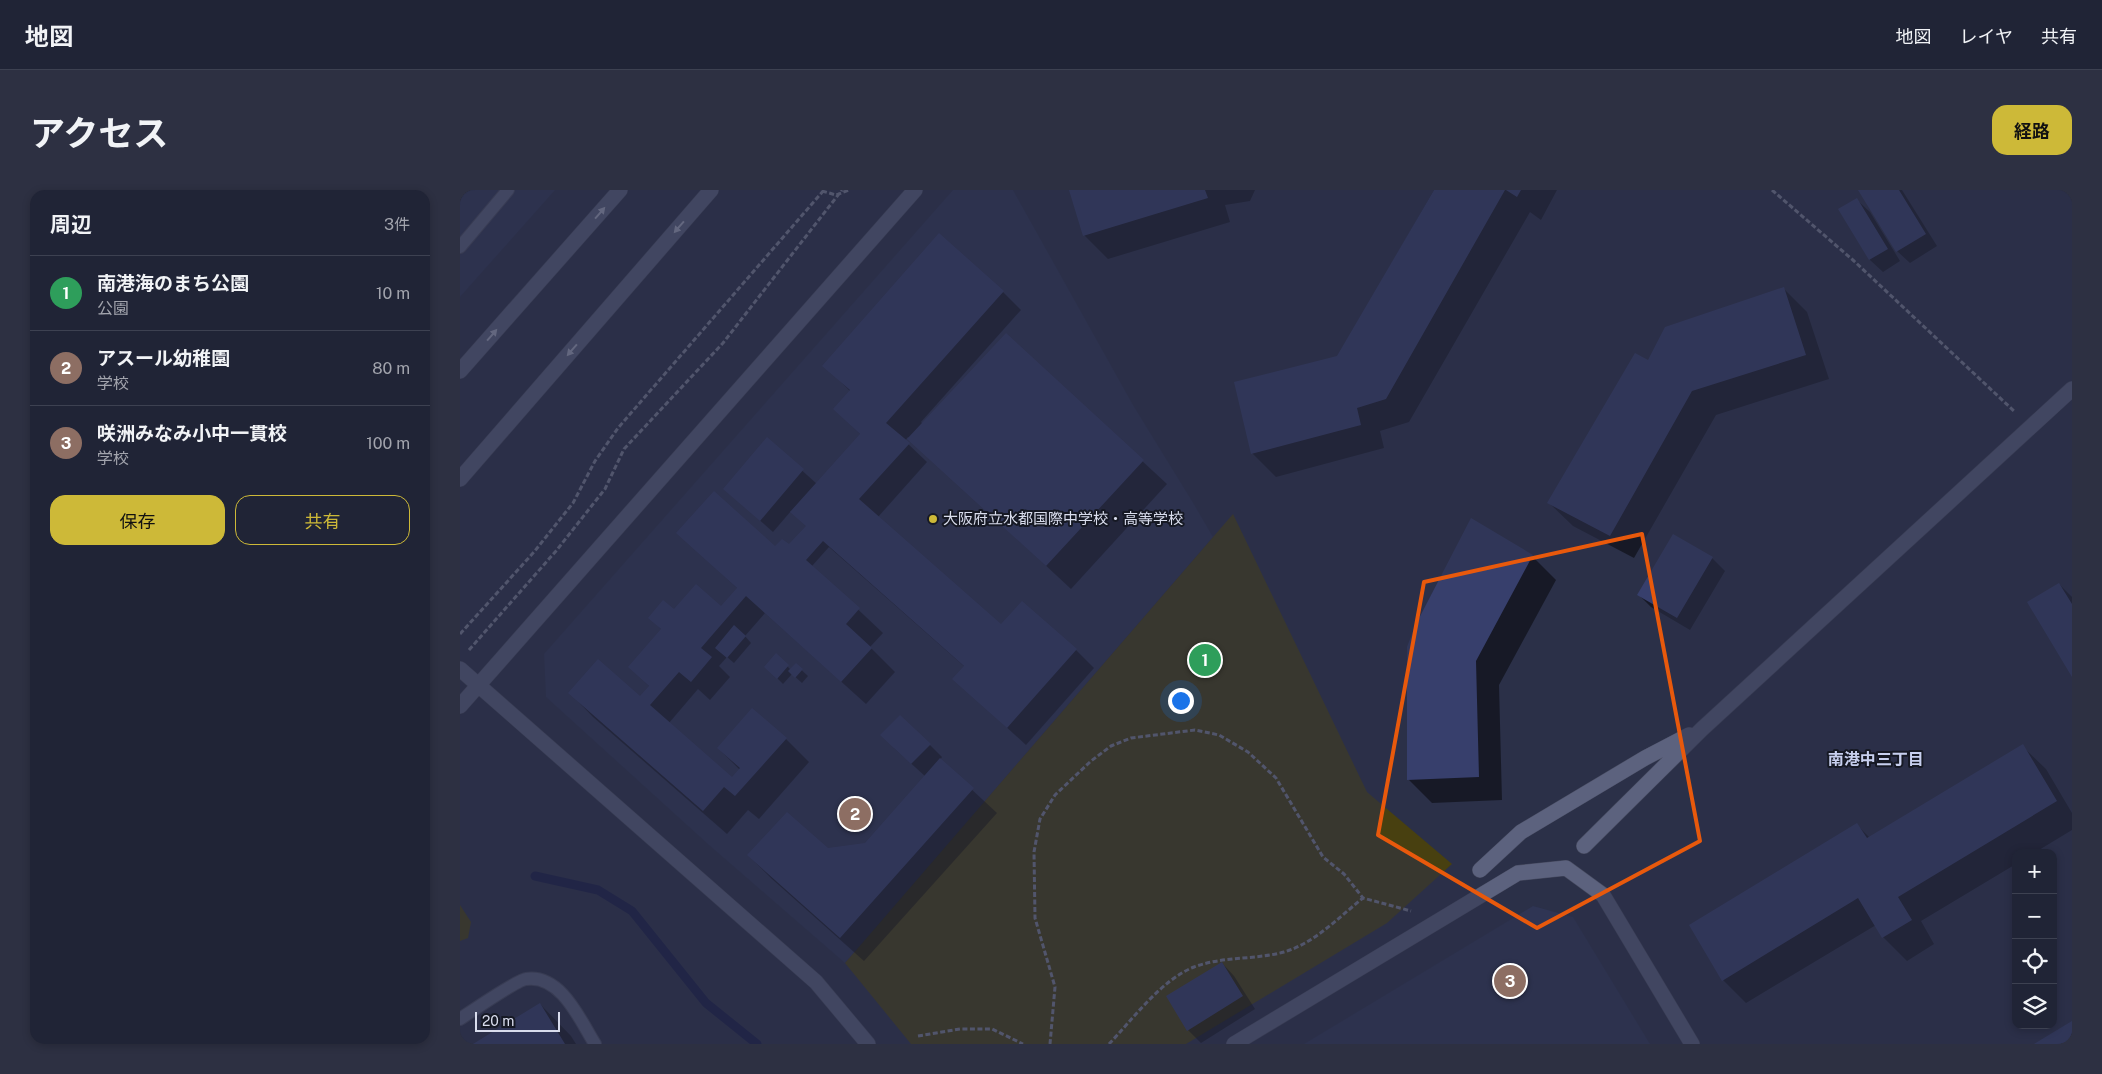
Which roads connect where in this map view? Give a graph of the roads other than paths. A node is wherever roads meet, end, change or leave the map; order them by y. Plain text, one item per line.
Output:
1 (508, 190) edge
2 (620, 190) edge
3 (710, 190) edge
4 (915, 190) edge
5 (460, 247) edge
6 (460, 371) edge
7 (2072, 389) edge
8 (460, 479) edge
9 (460, 669) edge
10 (478, 685) junction
11 (460, 706) edge
12 (1702, 729) junction
13 (1584, 846) dead end
14 (1480, 870) dead end
15 (460, 1019) edge
16 (594, 1044) edge
17 (868, 1044) edge
18 (1234, 1044) edge
19 (1692, 1044) edge

1 - 5 lane
6 -> 2 street
3 -> 8 street
4 - 10 street
7 - 12 street
9 - 10 street
10 - 11 street
10 - 17 street
12 - 13 street
12 - 14 street
15 - 16 lane
18 - 19 street

